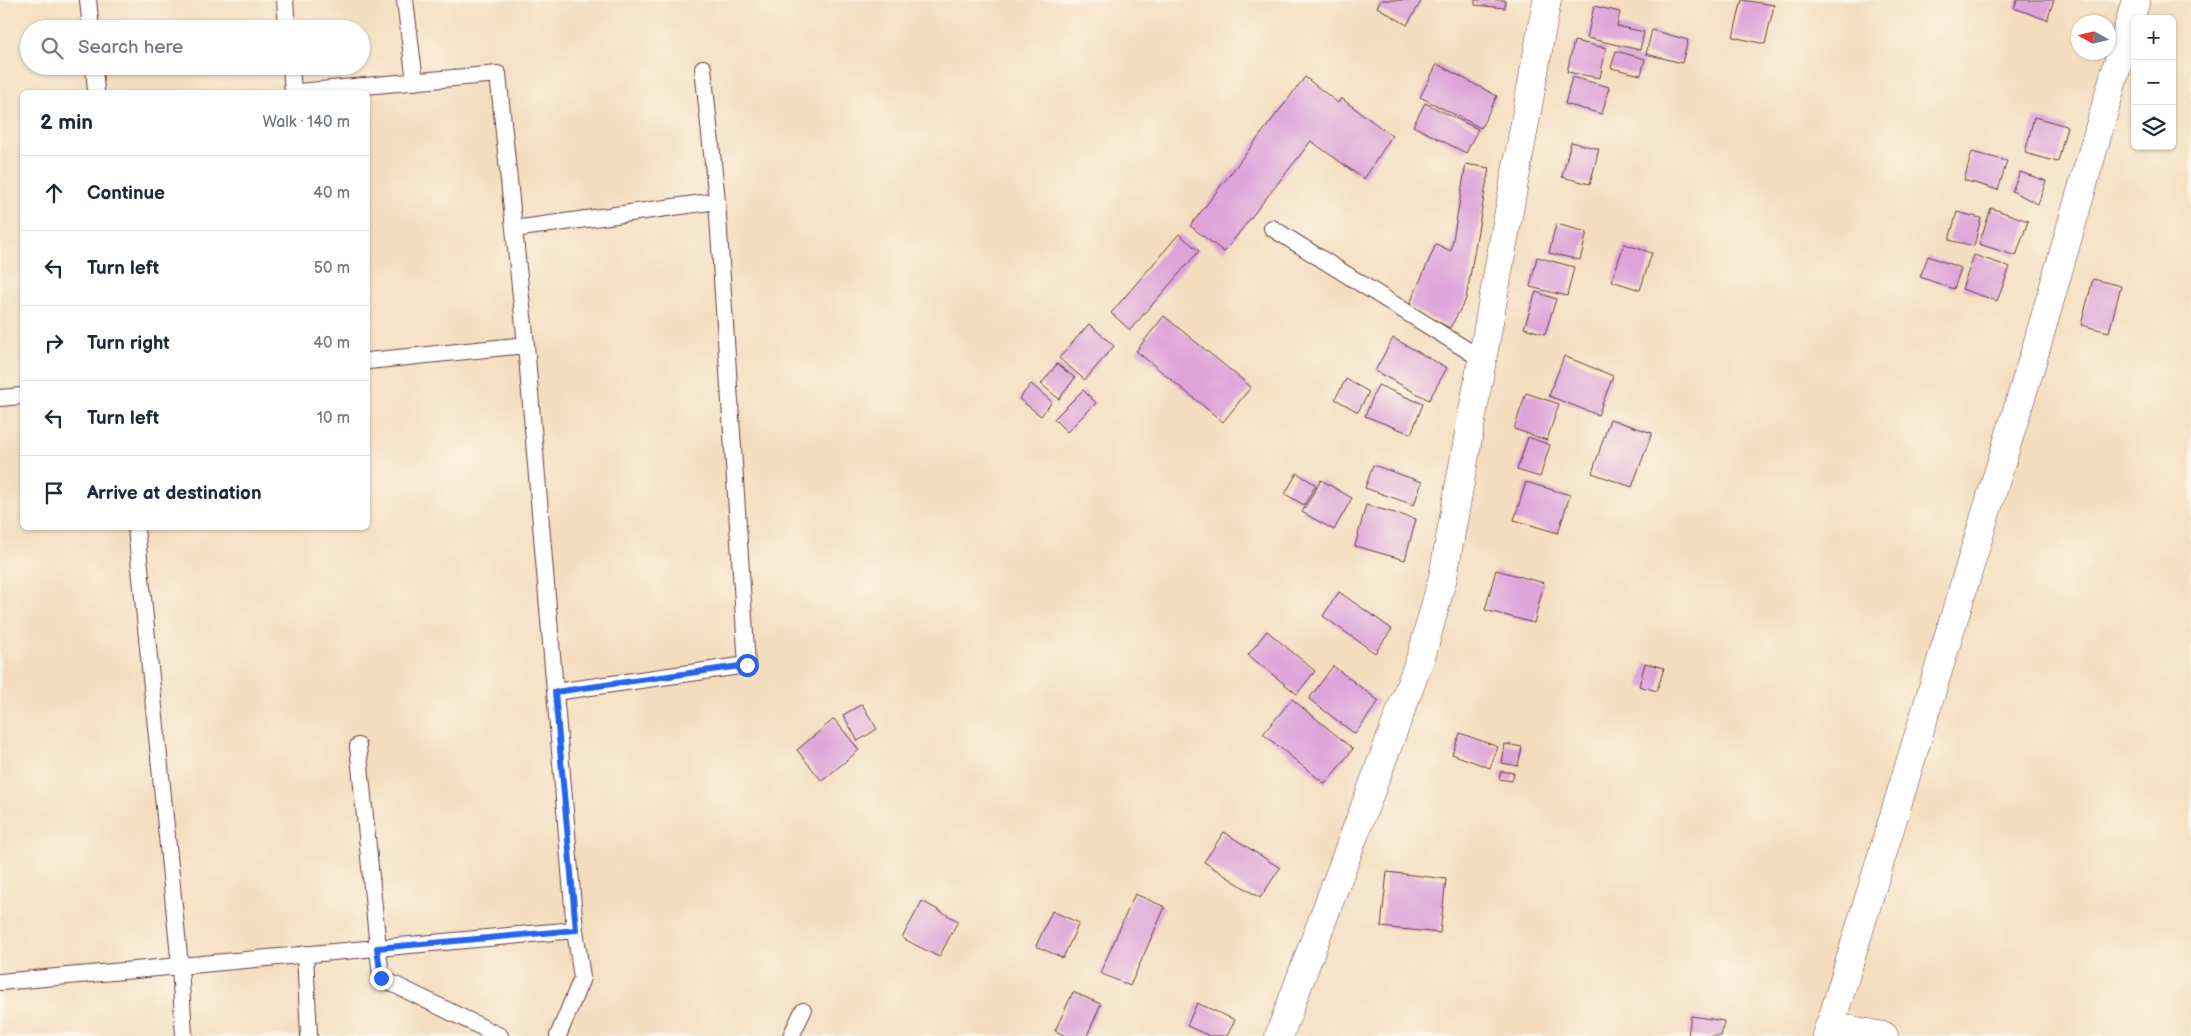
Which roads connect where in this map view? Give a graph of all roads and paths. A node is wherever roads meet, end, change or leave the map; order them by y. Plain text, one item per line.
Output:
1 (88, 0) edge
2 (285, 0) edge
3 (406, 0) edge
4 (1547, 0) edge
5 (2136, 0) edge
6 (90, 20) edge
7 (286, 20) edge
8 (703, 68) dead end
9 (95, 75) edge
10 (292, 75) edge
11 (415, 82) junction
12 (96, 90) edge
13 (293, 90) edge
14 (321, 90) edge
15 (717, 201) junction
16 (1272, 228) dead end
17 (514, 229) junction
18 (526, 346) junction
19 (1483, 360) junction
20 (370, 361) edge
21 (20, 396) edge
22 (0, 398) edge
23 (136, 530) edge
24 (555, 692) junction
25 (358, 746) dead end
26 (576, 930) junction
27 (377, 948) junction
28 (305, 954) junction
29 (180, 966) junction
30 (0, 982) edge
31 (803, 1011) dead end
32 (1828, 1031) edge
33 (184, 1036) edge
34 (310, 1036) edge
35 (500, 1036) edge
36 (558, 1036) edge
37 (791, 1036) edge
38 (1279, 1036) edge
39 (1884, 1036) edge

1 - 6 lane
2 - 7 lane
3 - 11 lane
4 - 19 street
5 - 32 street
8 - 15 lane
9 - 12 lane
10 - 13 lane
11 - 14 lane
11 - 17 lane
15 - 17 lane
15 - 24 lane
16 - 19 lane
17 - 18 lane
18 - 20 lane
18 - 24 lane
19 - 38 street
21 - 22 lane
23 - 29 lane
24 - 26 lane
25 - 27 lane
26 - 27 lane
26 - 36 lane
27 - 28 lane
27 - 35 lane
28 - 29 lane
28 - 34 lane
29 - 30 lane
29 - 33 lane
31 - 37 lane
32 - 39 street

